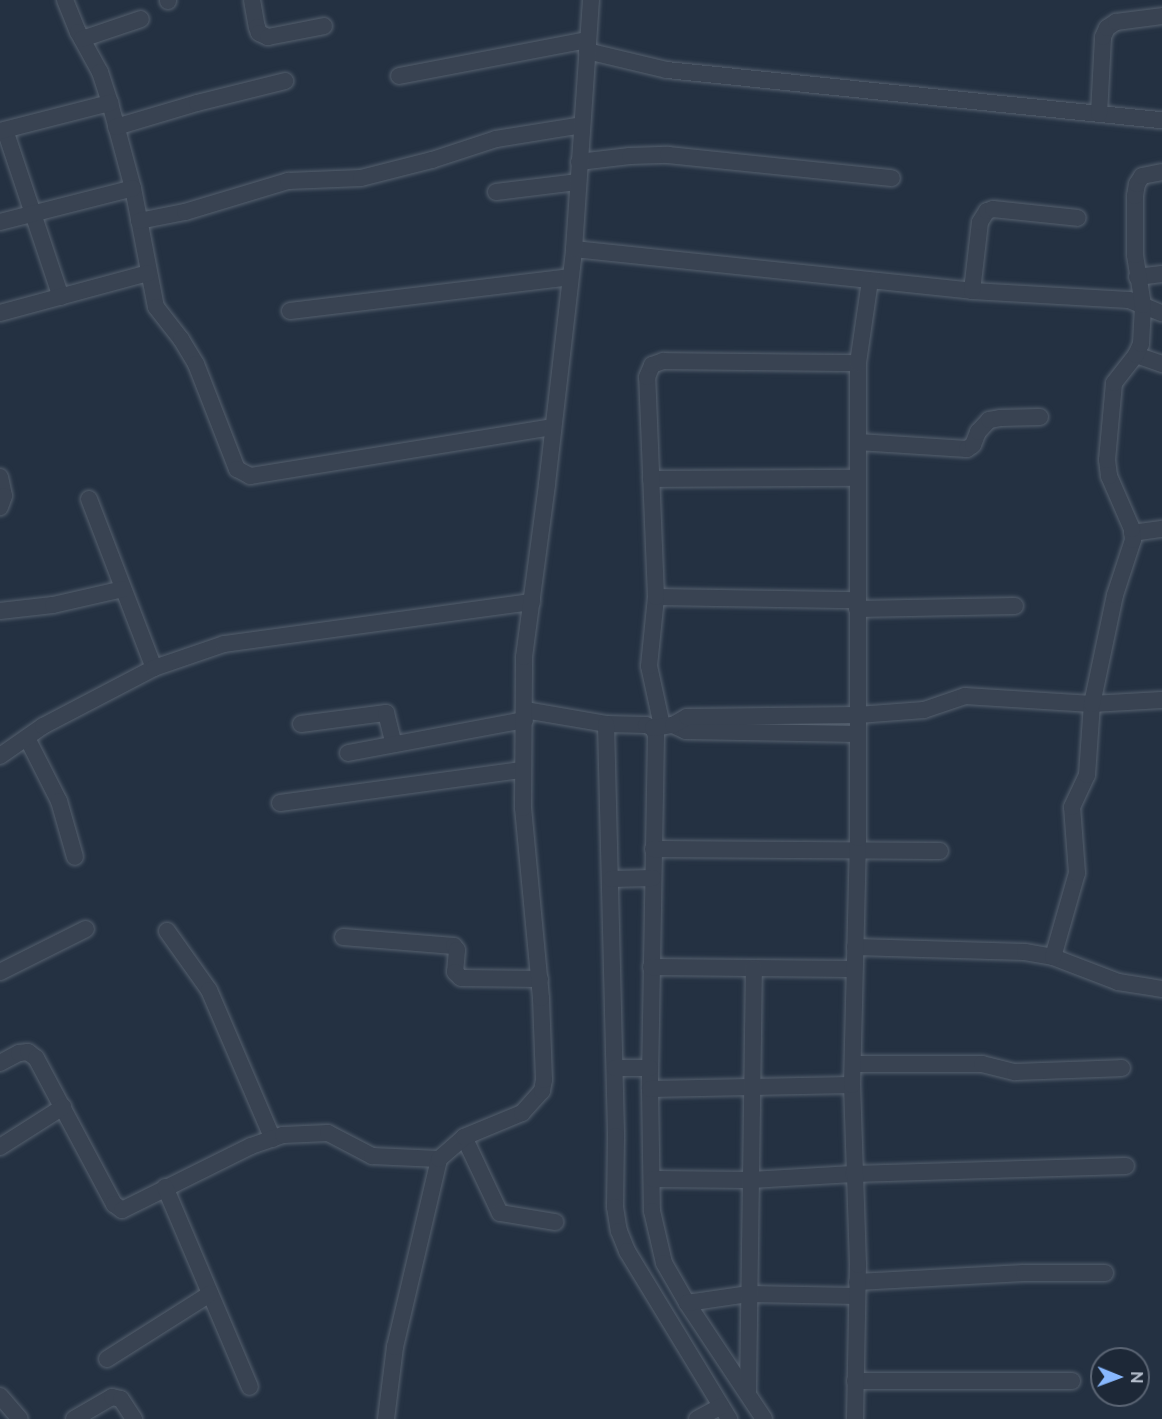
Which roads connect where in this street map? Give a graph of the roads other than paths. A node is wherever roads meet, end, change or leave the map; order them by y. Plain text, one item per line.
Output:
1 (65, 0) edge
2 (252, 0) edge
3 (591, 0) edge
4 (1162, 16) edge
5 (141, 19) dead end
6 (324, 26) dead end
7 (82, 39) junction
8 (587, 46) junction
9 (399, 76) dead end
10 (285, 81) dead end
11 (110, 103) junction
12 (1099, 114) junction
13 (1162, 120) edge
14 (582, 125) junction
15 (116, 128) junction
16 (2, 130) edge
17 (579, 162) junction
18 (1162, 172) edge
19 (892, 178) dead end
20 (578, 182) junction
21 (133, 188) junction
22 (496, 192) dead end
23 (33, 213) junction
24 (1078, 218) dead end
25 (139, 221) junction
26 (0, 222) edge
27 (574, 249) junction
28 (148, 273) junction
29 (1162, 274) edge
30 (569, 277) junction
31 (1137, 277) junction
32 (870, 281) junction
33 (972, 291) junction
34 (61, 297) junction
35 (1143, 305) junction
36 (290, 311) dead end
37 (0, 313) edge
38 (1162, 313) edge
39 (1137, 355) junction
40 (858, 363) junction
41 (1162, 364) edge
42 (1040, 417) dead end
43 (554, 427) junction
44 (858, 442) junction
45 (0, 477) edge
46 (858, 478) junction
47 (651, 479) junction
48 (89, 500) dead end
49 (0, 507) edge
50 (1162, 529) edge
51 (1132, 533) junction
52 (123, 589) junction
53 (656, 597) junction
54 (532, 602) junction
55 (857, 605) junction
56 (1015, 606) dead end
57 (0, 611) edge
58 (154, 668) junction
59 (1162, 700) edge
60 (1092, 704) junction
61 (525, 715) junction
62 (858, 715) junction
63 (301, 724) dead end
64 (606, 724) junction
65 (663, 726) junction
66 (858, 734) junction
67 (27, 738) junction
68 (394, 744) junction
69 (348, 753) dead end
70 (0, 756) edge
71 (522, 770) junction
72 (280, 803) dead end
73 (653, 849) junction
74 (857, 849) junction
75 (940, 851) dead end
76 (75, 857) dead end
77 (632, 878) junction
78 (86, 929) dead end
79 (167, 931) dead end
80 (343, 937) dead end
81 (855, 947) junction
82 (1053, 957) junction
83 (651, 967) junction
84 (754, 968) junction
85 (854, 969) junction
86 (0, 972) edge
87 (540, 979) junction
88 (1162, 989) edge
89 (0, 1063) edge
90 (853, 1064) junction
91 (633, 1068) junction
92 (1122, 1068) dead end
93 (752, 1085) junction
94 (852, 1085) junction
95 (650, 1089) junction
96 (63, 1107) junction
97 (464, 1137) junction
98 (273, 1138) junction
99 (0, 1147) edge
100 (439, 1159) junction
101 (1126, 1166) dead end
102 (854, 1174) junction
103 (653, 1179) junction
104 (751, 1180) junction
105 (165, 1187) junction
106 (555, 1222) dead end
107 (1105, 1273) dead end
108 (857, 1289) junction
109 (210, 1294) junction
110 (749, 1294) junction
111 (687, 1303) junction
112 (107, 1359) dead end
113 (855, 1381) junction
114 (1072, 1381) dead end
115 (250, 1387) dead end
116 (748, 1392) junction
117 (0, 1396) edge
118 (725, 1412) edge
119 (20, 1419) edge
120 (74, 1419) edge
121 (134, 1419) edge
122 (386, 1419) edge
123 (697, 1419) edge
124 (764, 1419) edge
125 (855, 1419) edge

1 - 7 street
2 - 6 street
3 - 8 street
4 - 12 street
5 - 7 street
7 - 11 street
8 - 9 street
8 - 12 street
8 - 14 street
10 - 15 street
11 - 15 street
11 - 16 street
12 - 13 street
14 - 17 street
14 - 25 street
15 - 21 street
16 - 23 street
17 - 19 street
17 - 20 street
18 - 31 street
20 - 22 street
20 - 27 street
21 - 23 street
21 - 25 street
23 - 26 street
23 - 34 street
24 - 33 street
25 - 28 street
27 - 30 street
27 - 32 street
28 - 34 street
28 - 43 street
29 - 31 street
30 - 36 street
30 - 43 street
31 - 35 street
32 - 33 street
32 - 40 street
33 - 35 street
34 - 37 street
35 - 38 street
35 - 39 street
39 - 41 street
39 - 51 street
40 - 44 street
40 - 47 street
42 - 44 street
43 - 54 street
44 - 46 street
45 - 49 street
46 - 47 street
46 - 55 street
47 - 53 street
48 - 52 street
50 - 51 street
51 - 60 street
52 - 57 street
52 - 58 street
53 - 55 street
53 - 65 street
54 - 58 street
54 - 61 street
55 - 56 street
55 - 62 street
58 - 67 street
59 - 60 street
60 - 62 street
60 - 82 street
61 - 64 street
61 - 68 street
61 - 71 street
62 - 65 street
62 - 66 street
63 - 68 street
64 - 65 street
64 - 77 street
65 - 66 street
65 - 73 street
66 - 74 street
67 - 70 street
67 - 76 street
68 - 69 street
71 - 72 street
71 - 87 street
73 - 74 street
73 - 77 street
74 - 75 street
74 - 81 street
77 - 83 street
77 - 91 street
78 - 86 street
79 - 98 street
80 - 87 street
81 - 82 street
81 - 85 street
82 - 88 street
83 - 84 street
83 - 91 street
84 - 85 street
84 - 93 street
85 - 90 street
87 - 97 street
89 - 96 street
90 - 92 street
90 - 94 street
91 - 95 street
91 - 118 street
93 - 94 street
93 - 95 street
93 - 104 street
94 - 102 street
95 - 103 street
96 - 99 street
96 - 105 street
97 - 100 street
97 - 106 street
98 - 100 street
98 - 105 street
100 - 122 street
101 - 102 street
102 - 104 street
102 - 108 street
103 - 104 street
103 - 111 street
104 - 110 street
105 - 109 street
107 - 108 street
108 - 110 street
108 - 113 street
109 - 112 street
109 - 115 street
110 - 111 street
110 - 116 street
111 - 116 street
113 - 114 street
113 - 125 street
116 - 124 street
117 - 119 street
118 - 123 street
120 - 121 street

